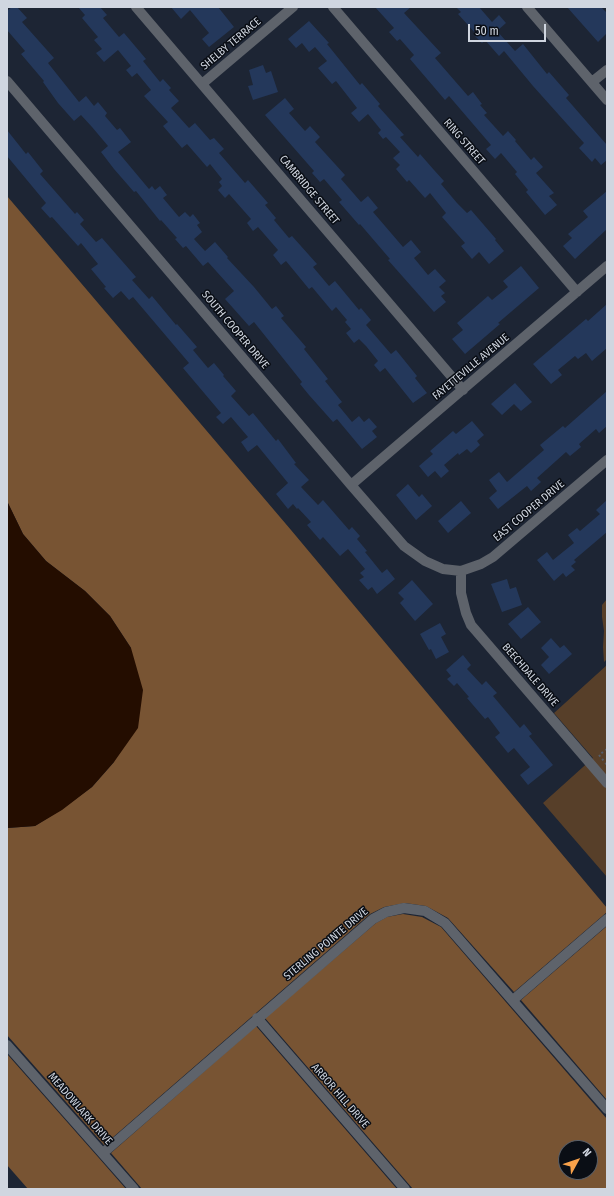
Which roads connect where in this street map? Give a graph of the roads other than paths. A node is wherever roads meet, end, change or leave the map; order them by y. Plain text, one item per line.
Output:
1 (136, 7) edge
2 (293, 7) edge
3 (333, 7) edge
4 (527, 7) edge
5 (607, 70) edge
6 (7, 81) edge
7 (592, 82) junction
8 (202, 84) junction
9 (607, 100) edge
10 (607, 266) edge
11 (577, 292) junction
12 (463, 390) junction
13 (607, 460) edge
14 (351, 485) junction
15 (461, 570) junction
16 (607, 783) edge
17 (607, 919) edge
18 (513, 1000) junction
19 (257, 1018) junction
20 (7, 1044) edge
21 (607, 1109) edge
22 (103, 1153) junction
23 (134, 1189) edge
24 (405, 1189) edge

1 - 8 street, CAMBRIDGE STREET
2 - 8 street, SHELBY TERRACE
3 - 11 street, RING STREET
4 - 7 street
5 - 7 street
6 - 14 street, SOUTH COOPER DRIVE
7 - 9 street
8 - 12 street, CAMBRIDGE STREET
10 - 11 street, FAYETTEVILLE AVENUE
11 - 12 street, FAYETTEVILLE AVENUE
12 - 14 street, FAYETTEVILLE AVENUE
13 - 15 street, EAST COOPER DRIVE
14 - 15 street, SOUTH COOPER DRIVE
15 - 16 street, BEECHDALE DRIVE
17 - 18 street
18 - 19 street, STERLING POINTE DRIVE
18 - 21 street, STERLING POINTE DRIVE
19 - 22 street, STERLING POINTE DRIVE
19 - 24 street, ARBOR HILL DRIVE
20 - 22 street, MEADOWLARK DRIVE
22 - 23 street, MEADOWLARK DRIVE

